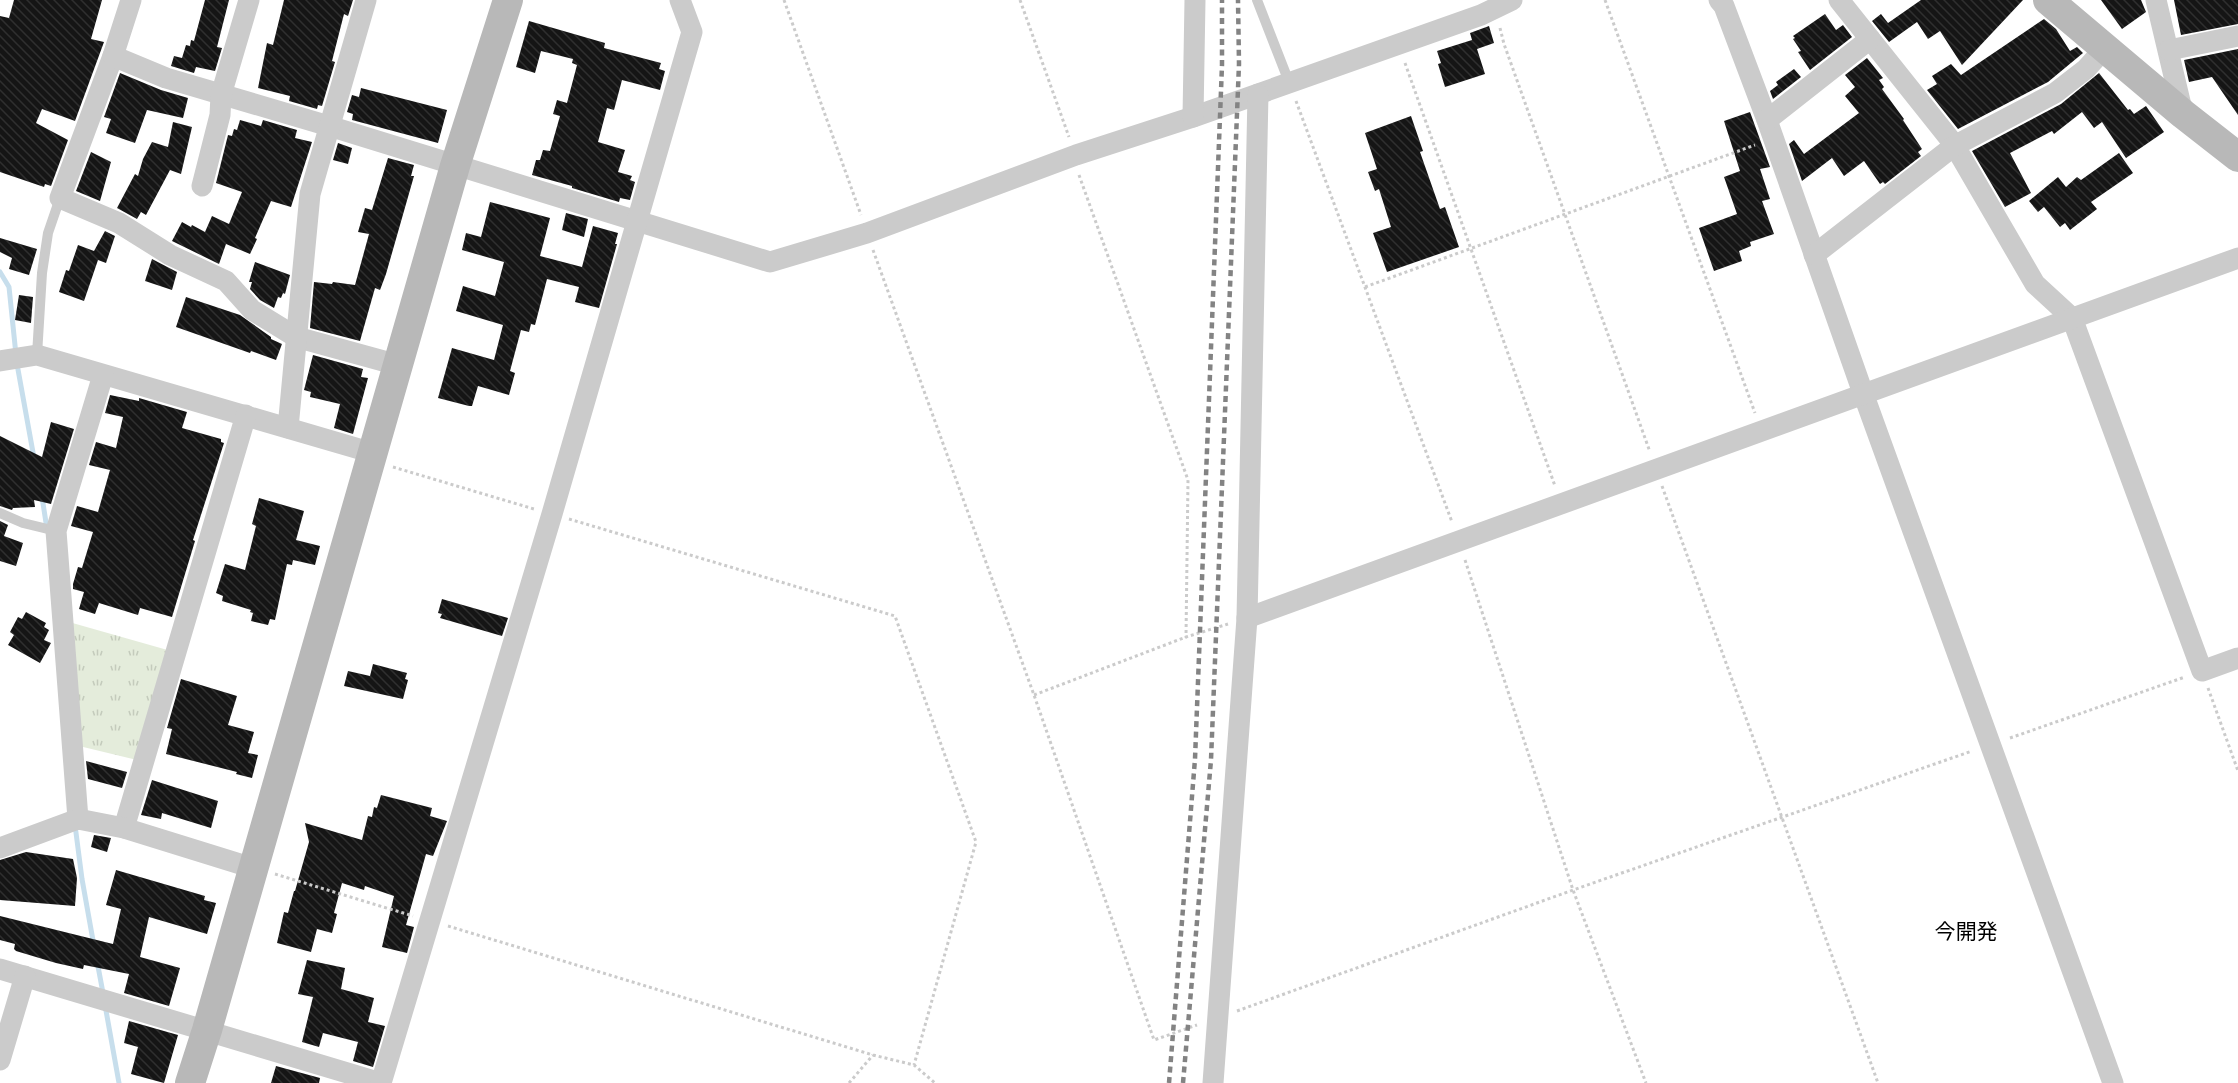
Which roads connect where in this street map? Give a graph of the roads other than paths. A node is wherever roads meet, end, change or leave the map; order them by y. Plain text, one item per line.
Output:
1 (131, 0) edge
2 (249, 0) edge
3 (366, 0) edge
4 (508, 0) edge
5 (680, 0) edge
6 (1195, 0) edge
7 (1257, 0) edge
8 (1719, 0) edge
9 (1839, 0) edge
10 (2049, 0) edge
11 (2156, 0) edge
12 (1504, 4) edge
13 (2238, 36) edge
14 (1870, 39) junction
15 (2105, 48) junction
16 (2169, 50) junction
17 (113, 56) junction
18 (1289, 82) junction
19 (1258, 94) junction
20 (221, 95) junction
21 (2183, 114) junction
22 (1193, 117) junction
23 (329, 126) junction
24 (1770, 129) junction
25 (1954, 146) junction
26 (2238, 157) edge
27 (455, 166) junction
28 (202, 186) dead end
29 (60, 198) junction
30 (638, 222) junction
31 (1815, 255) junction
32 (2238, 258) edge
33 (2072, 318) junction
34 (296, 337) junction
35 (37, 355) junction
36 (0, 361) edge
37 (398, 365) junction
38 (103, 375) junction
39 (1863, 393) junction
40 (246, 415) junction
41 (288, 428) junction
42 (372, 456) junction
43 (0, 513) edge
44 (56, 531) junction
45 (1247, 618) junction
46 (2238, 658) edge
47 (78, 819) junction
48 (124, 828) junction
49 (0, 848) edge
50 (254, 868) junction
51 (0, 969) edge
52 (25, 976) junction
53 (207, 1030) junction
54 (0, 1060) edge
55 (190, 1083) edge
56 (381, 1083) edge
57 (1213, 1083) edge
58 (2113, 1083) edge

1 - 17 street
2 - 20 street
3 - 23 street
4 - 27 street
5 - 30 street
6 - 22 street
7 - 18 lane
8 - 24 street
9 - 14 street
10 - 15 street
11 - 16 street
12 - 18 street
13 - 16 street
14 - 24 street
14 - 25 street
15 - 21 street
15 - 25 street
16 - 21 street
17 - 20 street
17 - 29 street
18 - 19 street
19 - 22 street
19 - 45 street
20 - 23 street
20 - 28 street
21 - 26 street
22 - 30 street
23 - 27 street
23 - 34 street
24 - 31 street
25 - 31 street
25 - 33 street
27 - 30 street
27 - 37 street
29 - 34 street
29 - 35 lane
30 - 56 street
31 - 39 street
32 - 33 street
33 - 39 street
33 - 46 street
34 - 37 street
34 - 41 street
35 - 36 street
35 - 38 street
37 - 42 street
38 - 40 street
38 - 44 street
39 - 45 street
39 - 58 street
40 - 41 street
40 - 48 street
41 - 42 street
42 - 50 street
43 - 44 lane
44 - 47 street
45 - 57 street
47 - 48 street
47 - 49 street
48 - 50 street
50 - 53 street
51 - 52 street
52 - 53 street
52 - 54 street
53 - 55 street
53 - 56 street

